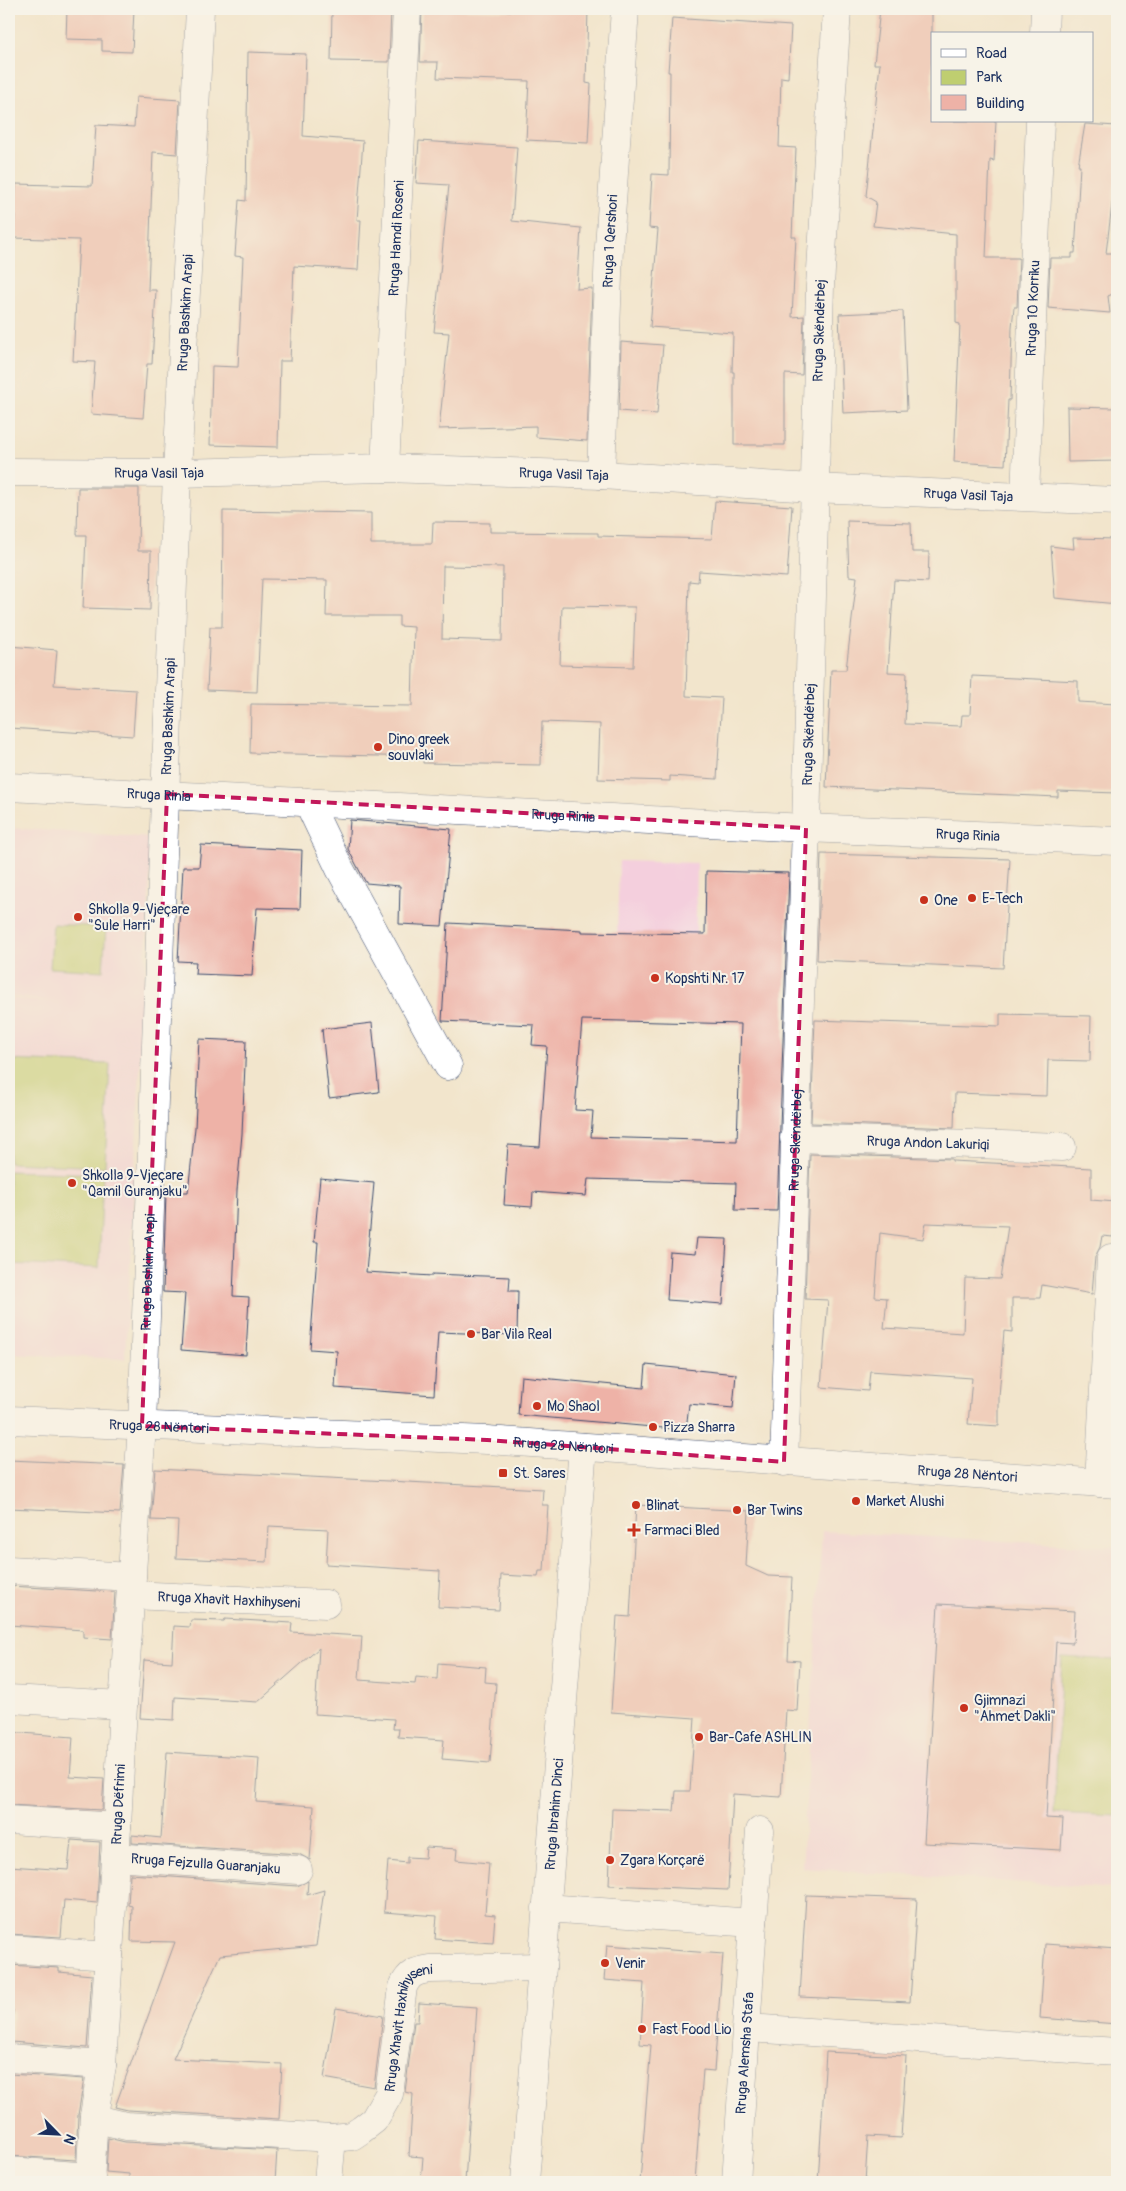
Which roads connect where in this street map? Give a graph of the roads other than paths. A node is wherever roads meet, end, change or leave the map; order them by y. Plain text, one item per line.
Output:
1 (200, 9) edge
2 (407, 9) edge
3 (625, 9) edge
4 (837, 9) edge
5 (1045, 9) edge
6 (1044, 32) edge
7 (1040, 122) edge
8 (385, 468) junction
9 (9, 472) edge
10 (177, 473) junction
11 (601, 476) junction
12 (813, 488) junction
13 (1025, 496) junction
14 (1117, 501) edge
15 (9, 787) edge
16 (167, 794) junction
17 (308, 802) junction
18 (806, 828) junction
19 (1117, 841) edge
20 (448, 1066) dead end
21 (794, 1138) junction
22 (1062, 1147) dead end
23 (1117, 1258) edge
24 (9, 1420) edge
25 (142, 1426) junction
26 (583, 1447) junction
27 (784, 1462) junction
28 (1108, 1483) edge
29 (9, 1570) edge
30 (131, 1586) junction
31 (326, 1604) dead end
32 (9, 1699) edge
33 (123, 1705) junction
34 (9, 1820) edge
35 (117, 1826) junction
36 (760, 1831) dead end
37 (115, 1857) junction
38 (298, 1870) dead end
39 (546, 1908) junction
40 (753, 1923) junction
41 (9, 1949) edge
42 (109, 1956) junction
43 (542, 1967) junction
44 (747, 2028) junction
45 (1117, 2052) edge
46 (9, 2058) edge
47 (102, 2065) junction
48 (94, 2116) junction
49 (332, 2138) junction
50 (9, 2172) edge
51 (90, 2180) edge
52 (328, 2182) edge
53 (524, 2182) edge
54 (736, 2182) edge

1 - 10 street, Rruga Bashkim Arapi
2 - 8 street, Rruga Hamdi Roseni
3 - 11 street, Rruga 1 Qershori
4 - 12 street, Rruga Skëndërbej
5 - 6 street
7 - 13 street, Rruga 10 Korriku
8 - 10 street, Rruga Vasil Taja
8 - 11 street, Rruga Vasil Taja
9 - 10 street, Rruga Vasil Taja
10 - 16 street, Rruga Bashkim Arapi
11 - 12 street, Rruga Vasil Taja
12 - 13 street, Rruga Vasil Taja
12 - 18 street, Rruga Skëndërbej
13 - 14 street, Rruga Vasil Taja
15 - 16 street, Rruga Rinia
16 - 17 street, Rruga Rinia
16 - 25 street, Rruga Bashkim Arapi
17 - 18 street, Rruga Rinia
17 - 20 street
18 - 19 street, Rruga Rinia
18 - 21 street, Rruga Skëndërbej
21 - 22 street, Rruga Andon Lakuriqi
21 - 27 street, Rruga Skëndërbej
23 - 28 street
24 - 25 street, Rruga 28 Nëntori
25 - 26 street, Rruga 28 Nëntori
25 - 30 street, Rruga Dëfrimi
26 - 27 street, Rruga 28 Nëntori
26 - 39 street, Rruga Ibrahim Dinci
27 - 28 street, Rruga 28 Nëntori
29 - 30 street, Rruga Xhavit Haxhihyseni
30 - 31 street, Rruga Xhavit Haxhihyseni
30 - 33 street, Rruga Dëfrimi
32 - 33 street
33 - 35 street, Rruga Dëfrimi
34 - 35 street
35 - 37 street, Rruga Dëfrimi
36 - 40 street, Rruga Alemsha Stafa
37 - 38 street, Rruga Fejzulla Guaranjaku
37 - 42 street, Rruga Dëfrimi
39 - 40 street
39 - 43 street, Rruga Ibrahim Dinci
40 - 44 street, Rruga Alemsha Stafa
41 - 42 street
42 - 47 street, Rruga Dëfrimi
43 - 49 street, Rruga Xhavit Haxhihyseni
43 - 53 street, Rruga Ibrahim Dinci
44 - 45 street
44 - 54 street, Rruga Alemsha Stafa
46 - 47 street
47 - 48 street, Rruga Dëfrimi
48 - 49 street, Rruga Xhavit Haxhihyseni
48 - 51 street, Rruga Dëfrimi
49 - 52 street
50 - 51 street

